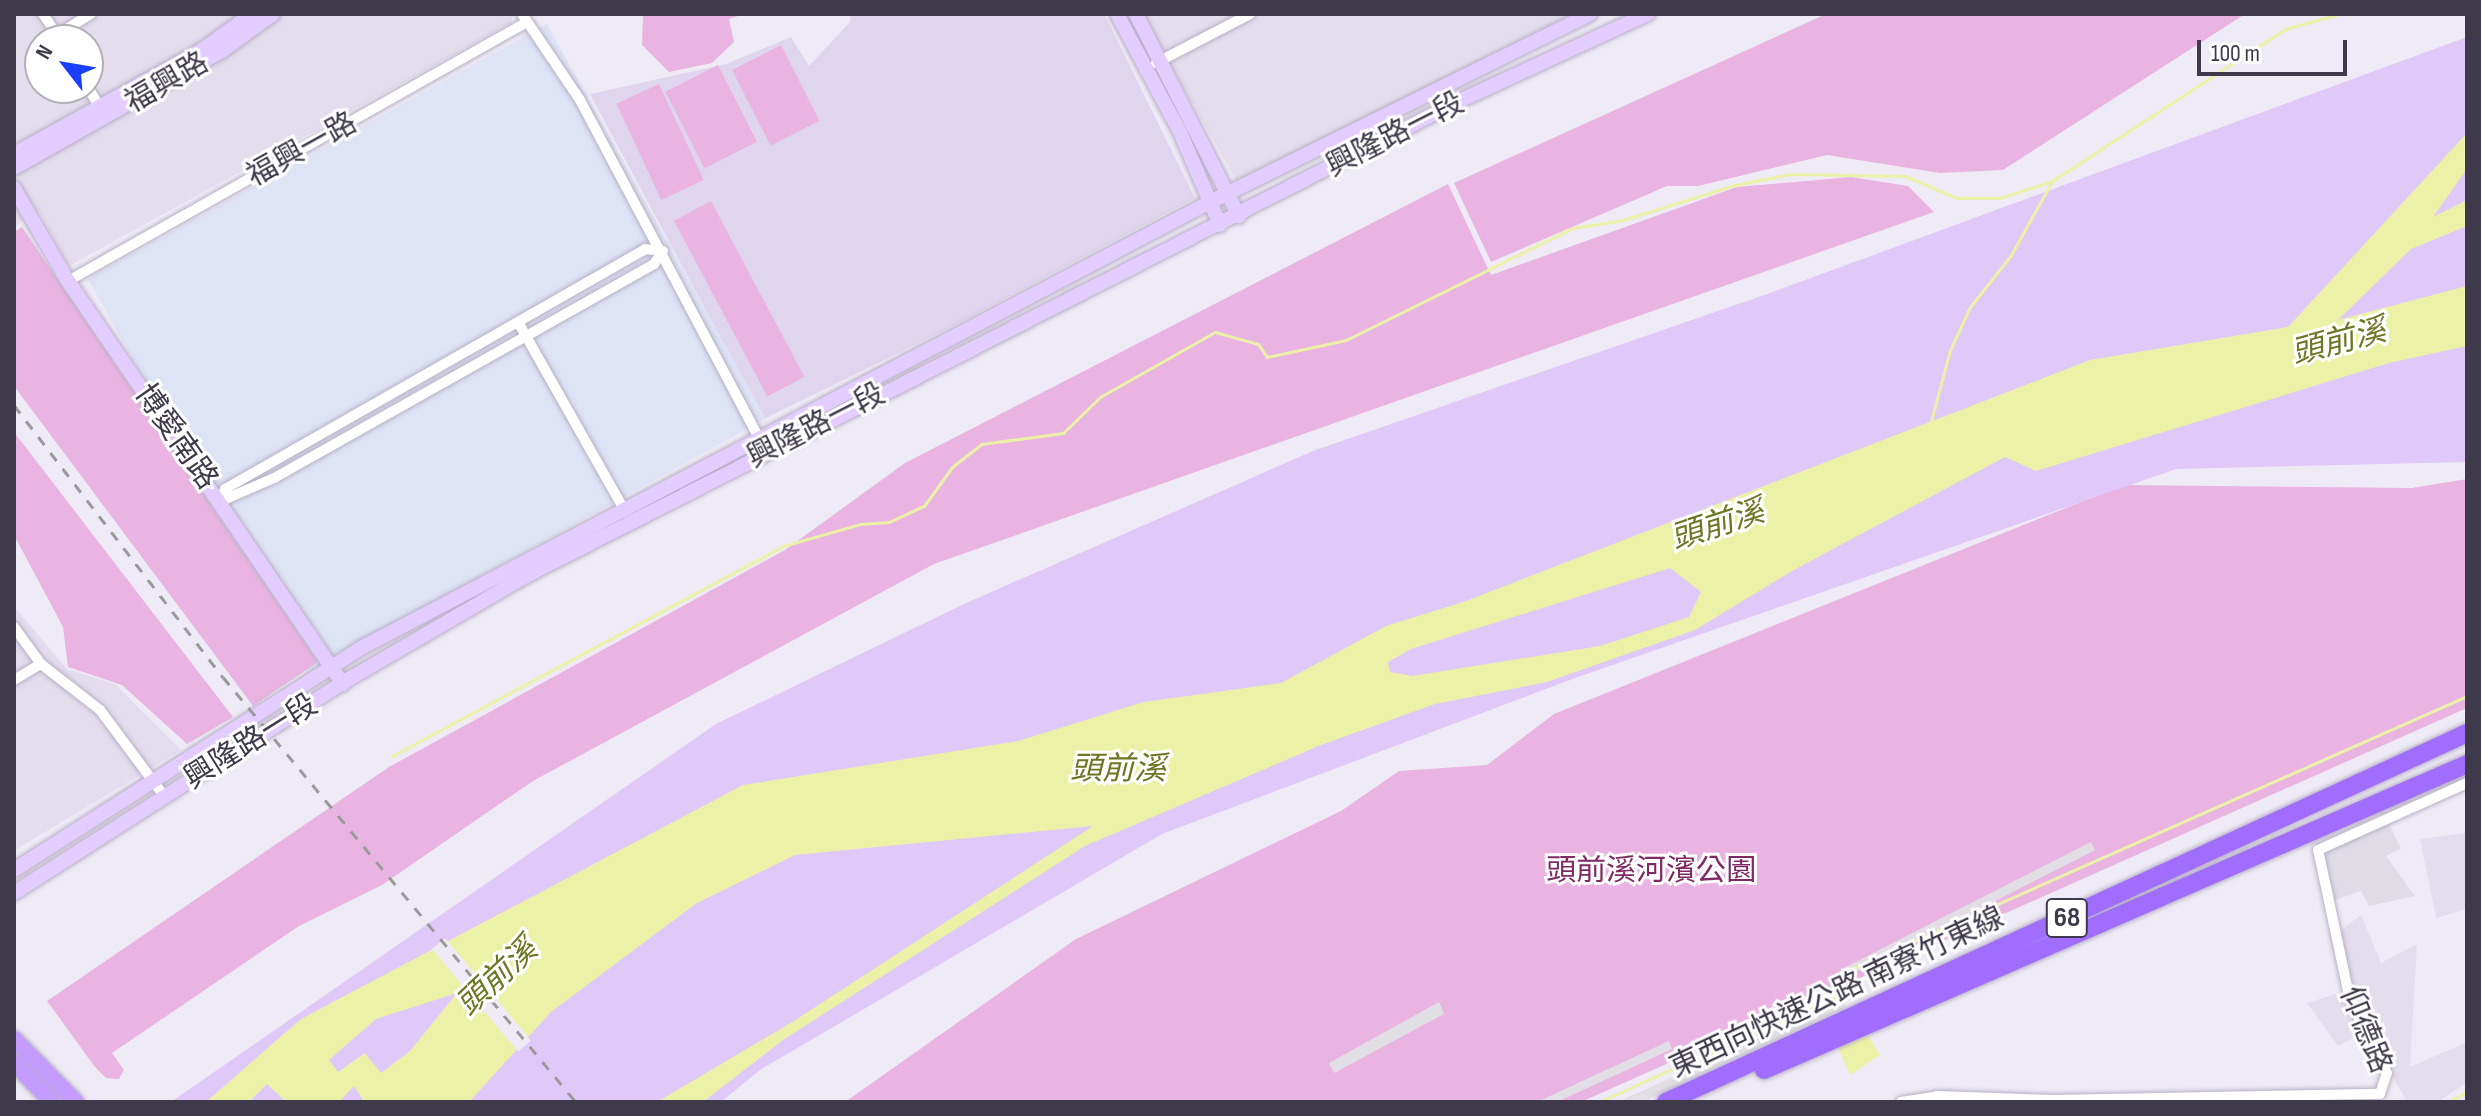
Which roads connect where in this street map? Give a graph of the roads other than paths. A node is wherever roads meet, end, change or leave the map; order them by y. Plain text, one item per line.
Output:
1 (252, 14) edge
2 (273, 14) edge
3 (1117, 14) edge
4 (1136, 14) edge
5 (1250, 14) edge
6 (1590, 14) edge
7 (1648, 14) edge
8 (524, 18) edge
9 (1162, 60) junction
10 (1146, 68) junction
11 (98, 104) edge
12 (100, 107) junction
13 (14, 154) edge
14 (14, 168) edge
15 (14, 188) edge
16 (1228, 194) junction
17 (1210, 202) junction
18 (1239, 216) junction
19 (1220, 225) junction
20 (663, 251) junction
21 (68, 281) junction
22 (518, 322) junction
23 (526, 336) junction
24 (762, 444) junction
25 (221, 501) junction
26 (624, 509) junction
27 (14, 627) edge
28 (41, 664) junction
29 (332, 664) junction
30 (14, 680) edge
31 (343, 684) junction
32 (2467, 733) edge
33 (2467, 764) edge
34 (153, 779) junction
35 (2467, 783) edge
36 (164, 796) junction
37 (14, 870) edge
38 (14, 893) edge
39 (14, 1039) edge
40 (14, 1063) edge
41 (2053, 1101) edge
42 (52, 1102) edge
43 (76, 1102) edge
44 (1666, 1102) edge
45 (1692, 1102) edge
46 (1901, 1102) edge

1 - 12 street, 福興路
2 - 14 street, 福興路
3 - 10 street
4 - 9 street
5 - 9 street
6 - 16 street, 興隆路一段
7 - 18 street, 興隆路一段
8 - 20 street
8 - 21 street, 福興一路
9 - 10 street
9 - 16 street
10 - 17 street
11 - 12 street
12 - 13 street, 福興路
15 - 21 street, 博愛南路
16 - 17 street, 興隆路一段
16 - 18 street
17 - 19 street
17 - 24 street, 興隆路一段
18 - 19 street, 興隆路一段
19 - 24 street, 興隆路一段
20 - 22 street
20 - 23 street
20 - 24 street
21 - 25 street, 博愛南路
22 - 23 street
22 - 25 street
23 - 25 street
23 - 26 street
24 - 26 street, 興隆路一段
24 - 31 street, 興隆路一段
25 - 29 street, 博愛南路
26 - 29 street, 興隆路一段
27 - 28 street
28 - 30 street
28 - 34 street
29 - 31 street, 博愛南路
29 - 34 street, 興隆路一段
31 - 36 street, 興隆路一段
32 - 44 highway, 東西向快速公路 南寮竹東線 / 68
33 - 45 highway, 東西向快速公路 南寮竹東線 / 68
34 - 36 street
34 - 37 street, 興隆路一段
35 - 41 street, 仰德路
36 - 38 street, 興隆路一段
39 - 43 main road
40 - 42 main road
41 - 46 street

